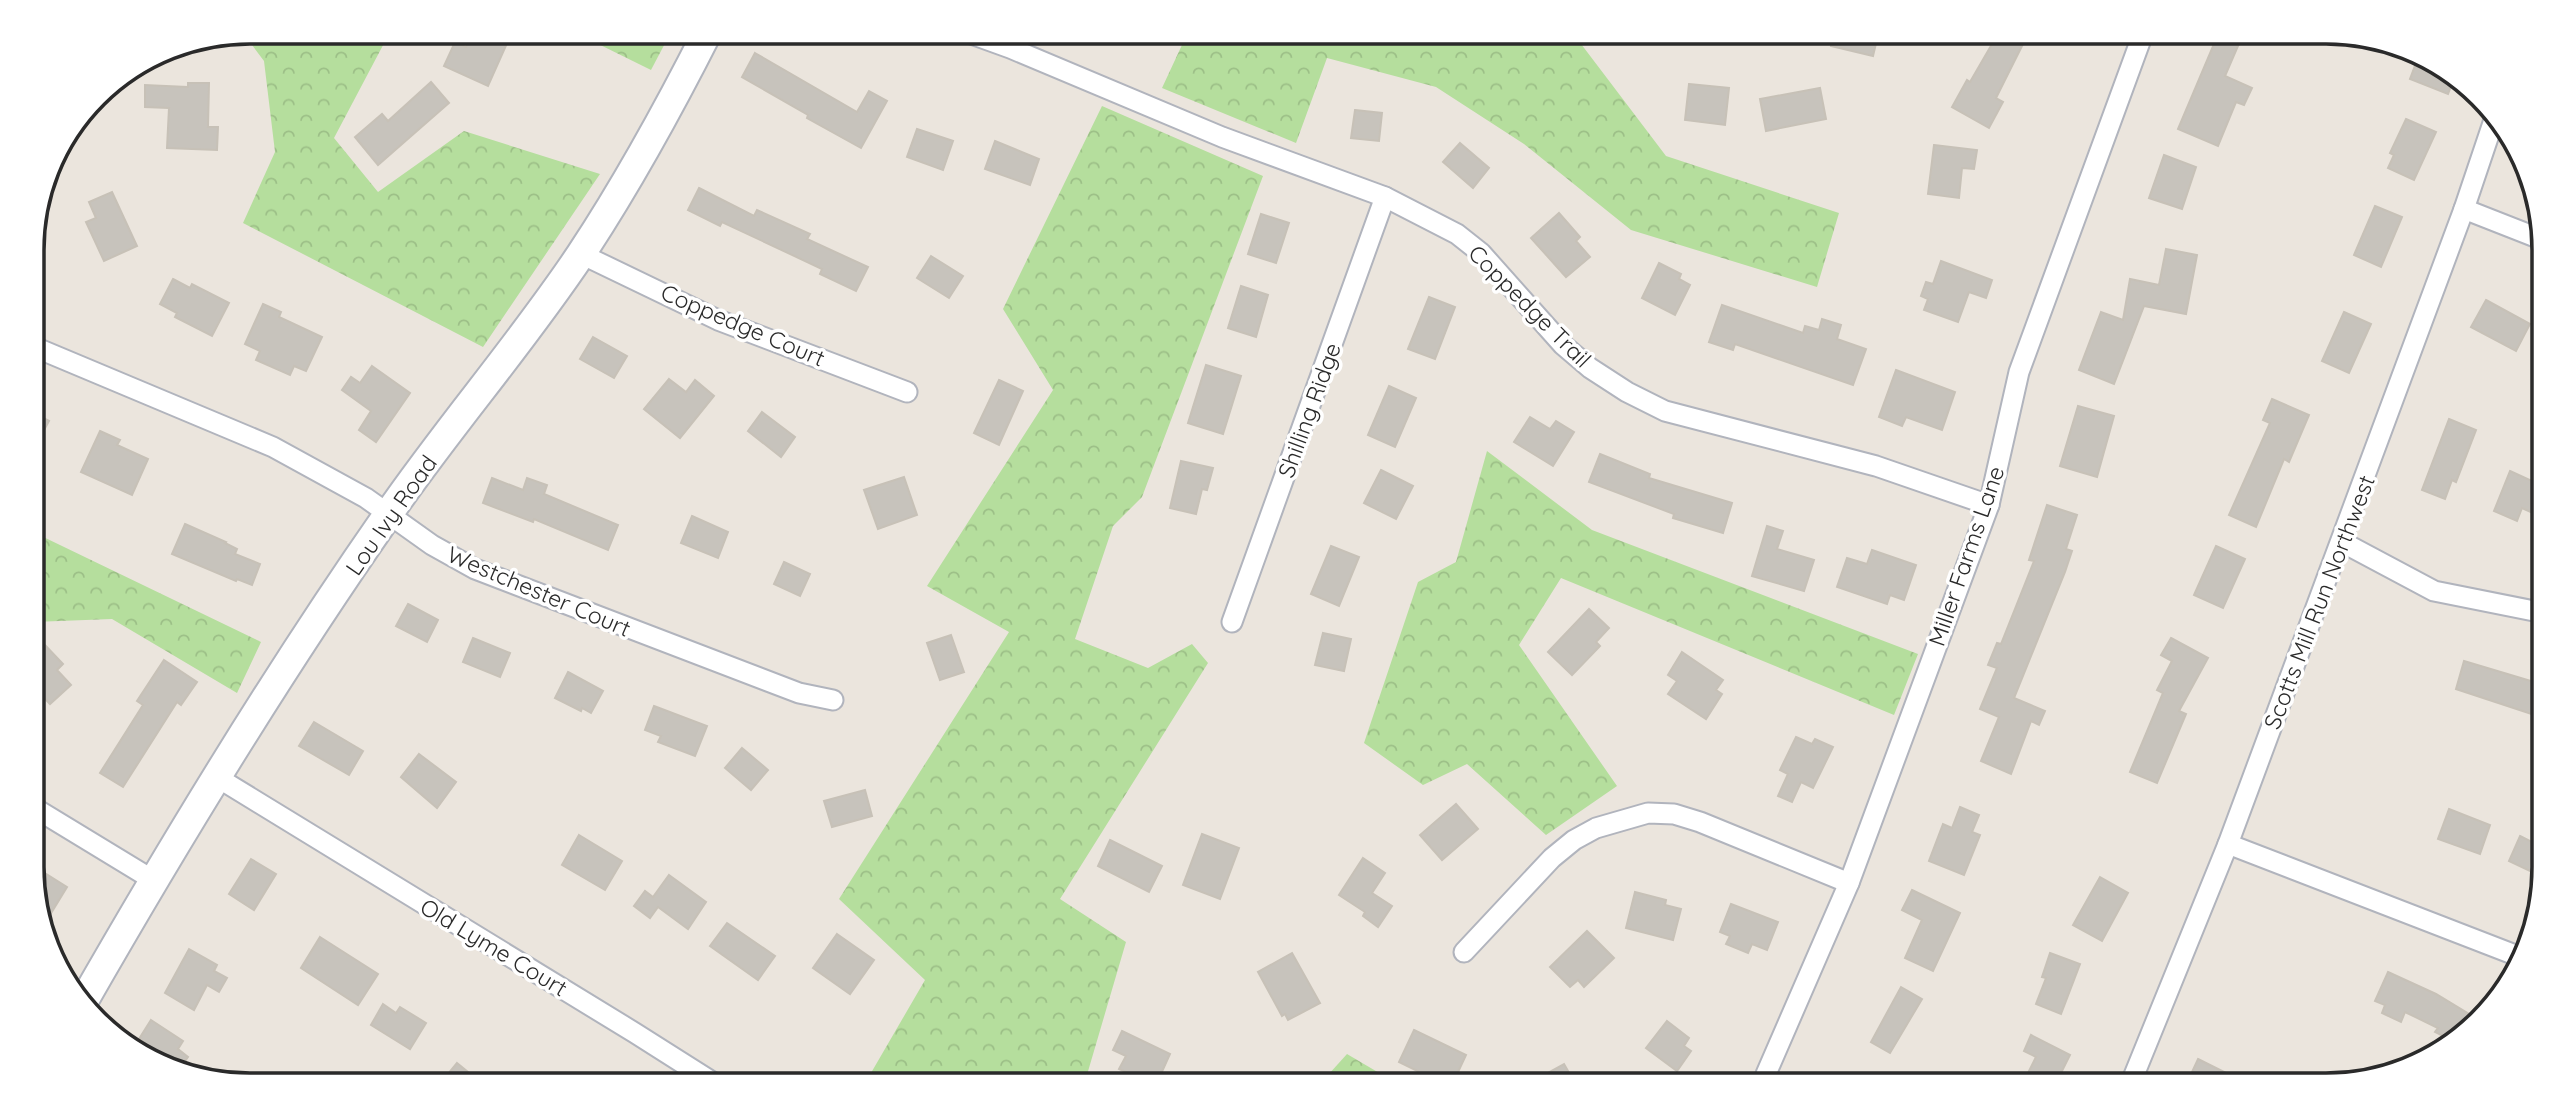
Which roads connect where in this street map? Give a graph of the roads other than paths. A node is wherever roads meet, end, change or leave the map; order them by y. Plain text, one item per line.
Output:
1 (702, 44) edge
2 (998, 44) edge
3 (2140, 44) edge
4 (2492, 127) edge
5 (1385, 197) junction
6 (2464, 209) junction
7 (2531, 235) edge
8 (581, 254) junction
9 (44, 351) edge
10 (907, 392) dead end
11 (1989, 505) junction
12 (388, 514) junction
13 (2342, 542) junction
14 (2532, 611) edge
15 (1232, 622) dead end
16 (833, 701) dead end
17 (215, 776) junction
18 (44, 814) edge
19 (2228, 844) junction
20 (153, 880) junction
21 (1849, 883) junction
22 (1464, 952) dead end
23 (2513, 954) edge
24 (87, 995) edge
25 (698, 1073) edge
26 (1766, 1073) dead end
27 (2135, 1073) edge

1 - 8 street, Lou Ivy Road
2 - 5 street, Coppedge Trail
3 - 11 street, Miller Farms Lane
4 - 6 street, Scotts Mill Run Northwest
5 - 11 street, Coppedge Trail
5 - 15 street, Shilling Ridge
6 - 7 street
6 - 13 street, Scotts Mill Run Northwest
8 - 10 street, Coppedge Court
8 - 12 street, Lou Ivy Road
9 - 12 street, Westchester Court
11 - 21 street, Miller Farms Lane
12 - 16 street, Westchester Court
12 - 17 street, Lou Ivy Road
13 - 14 street
13 - 19 street, Scotts Mill Run Northwest
17 - 20 street, Lou Ivy Road
17 - 25 street, Old Lyme Court
18 - 20 street
19 - 23 street
19 - 27 street, Scotts Mill Run Northwest
20 - 24 street, Lou Ivy Road
21 - 22 street
21 - 26 street, Miller Farms Lane

